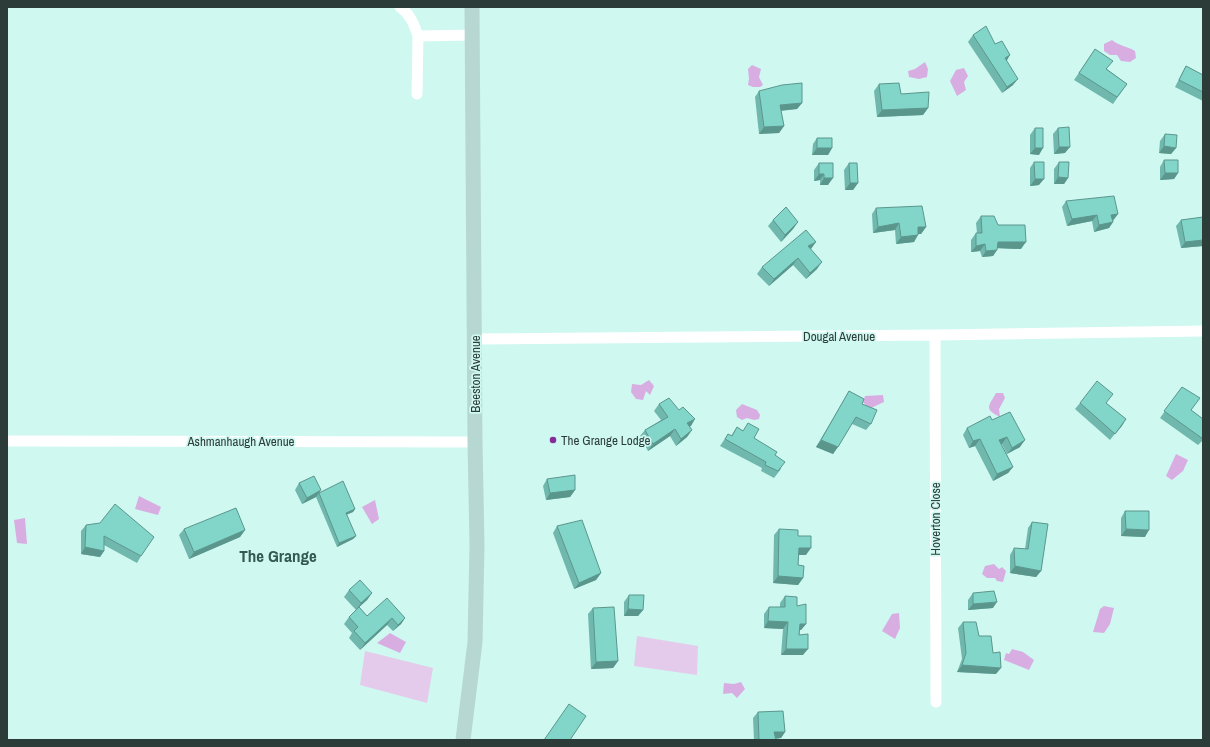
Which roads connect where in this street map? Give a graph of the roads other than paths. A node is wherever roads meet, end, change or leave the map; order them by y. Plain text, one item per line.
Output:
1 (400, 7) edge
2 (472, 7) edge
3 (473, 35) junction
4 (418, 36) junction
5 (418, 94) dead end
6 (1203, 331) edge
7 (934, 335) junction
8 (475, 339) junction
9 (7, 441) edge
10 (475, 442) junction
11 (936, 702) dead end
12 (463, 740) edge

1 - 4 street
2 - 3 street, Beeston Avenue
3 - 4 street
3 - 8 street, Beeston Avenue
4 - 5 street
6 - 7 street, Dougal Avenue
7 - 8 street, Dougal Avenue
7 - 11 street, Hoverton Close
8 - 10 street, Beeston Avenue
9 - 10 street, Ashmanhaugh Avenue
10 - 12 street, Beeston Avenue

